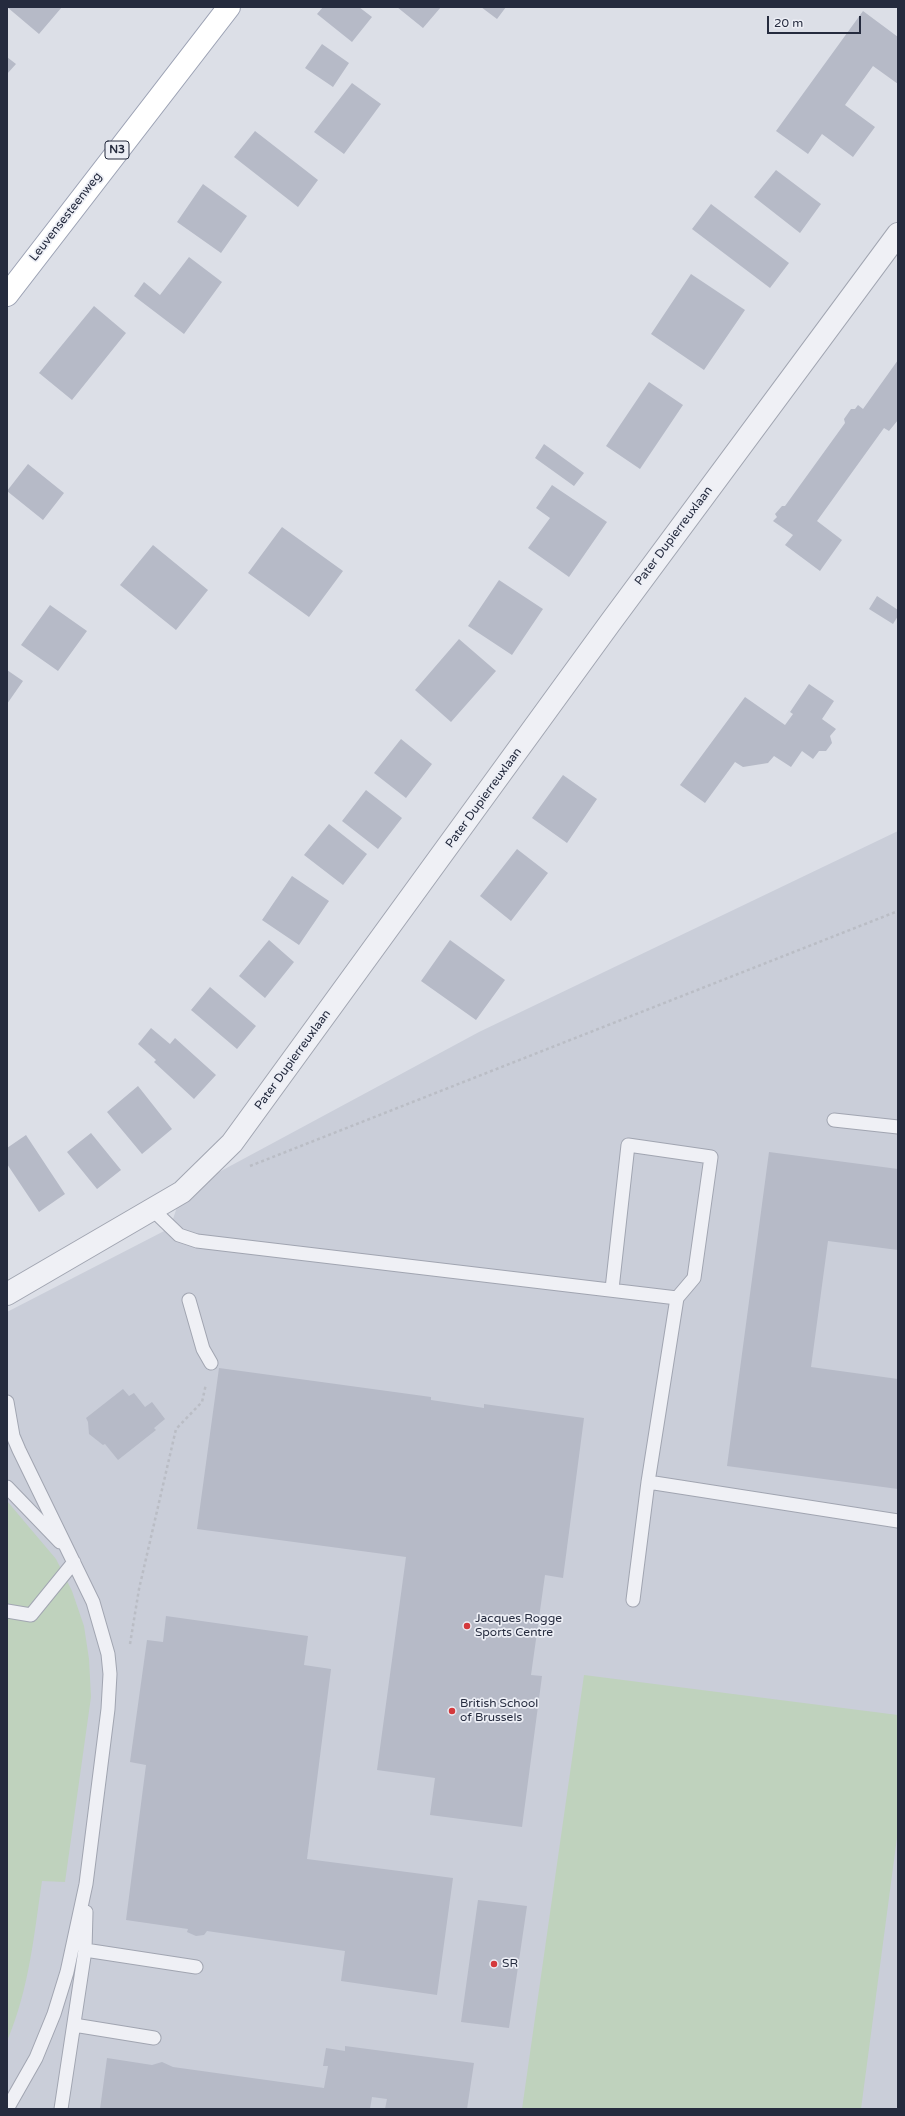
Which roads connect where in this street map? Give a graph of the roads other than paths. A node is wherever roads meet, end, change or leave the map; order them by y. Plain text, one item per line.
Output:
1 (229, 7) edge
2 (898, 234) edge
3 (7, 295) edge
4 (834, 1120) dead end
5 (898, 1127) edge
6 (152, 1209) junction
7 (612, 1289) junction
8 (7, 1294) edge
9 (677, 1298) junction
10 (189, 1300) dead end
11 (211, 1363) road end
12 (7, 1402) edge
13 (648, 1482) junction
14 (7, 1487) edge
15 (898, 1521) edge
16 (71, 1556) junction
17 (633, 1600) dead end
18 (7, 1611) edge
19 (86, 1884) junction
20 (85, 1950) junction
21 (196, 1967) dead end
22 (74, 2025) junction
23 (154, 2038) dead end
24 (7, 2109) edge
25 (61, 2109) edge

1 - 3 main road, Leuvensesteenweg / N3
2 - 6 street, Pater Dupierreuxlaan
4 - 5 lane
6 - 7 lane
6 - 8 street, Pater Dupierreuxlaan
7 - 9 lane
7 - 9 lane
9 - 13 lane
10 - 11 lane
12 - 16 lane
13 - 15 lane
13 - 17 lane
14 - 16 lane
16 - 18 lane
16 - 19 lane
19 - 20 lane
19 - 24 lane
20 - 21 lane
20 - 22 lane
22 - 23 lane
22 - 25 lane

